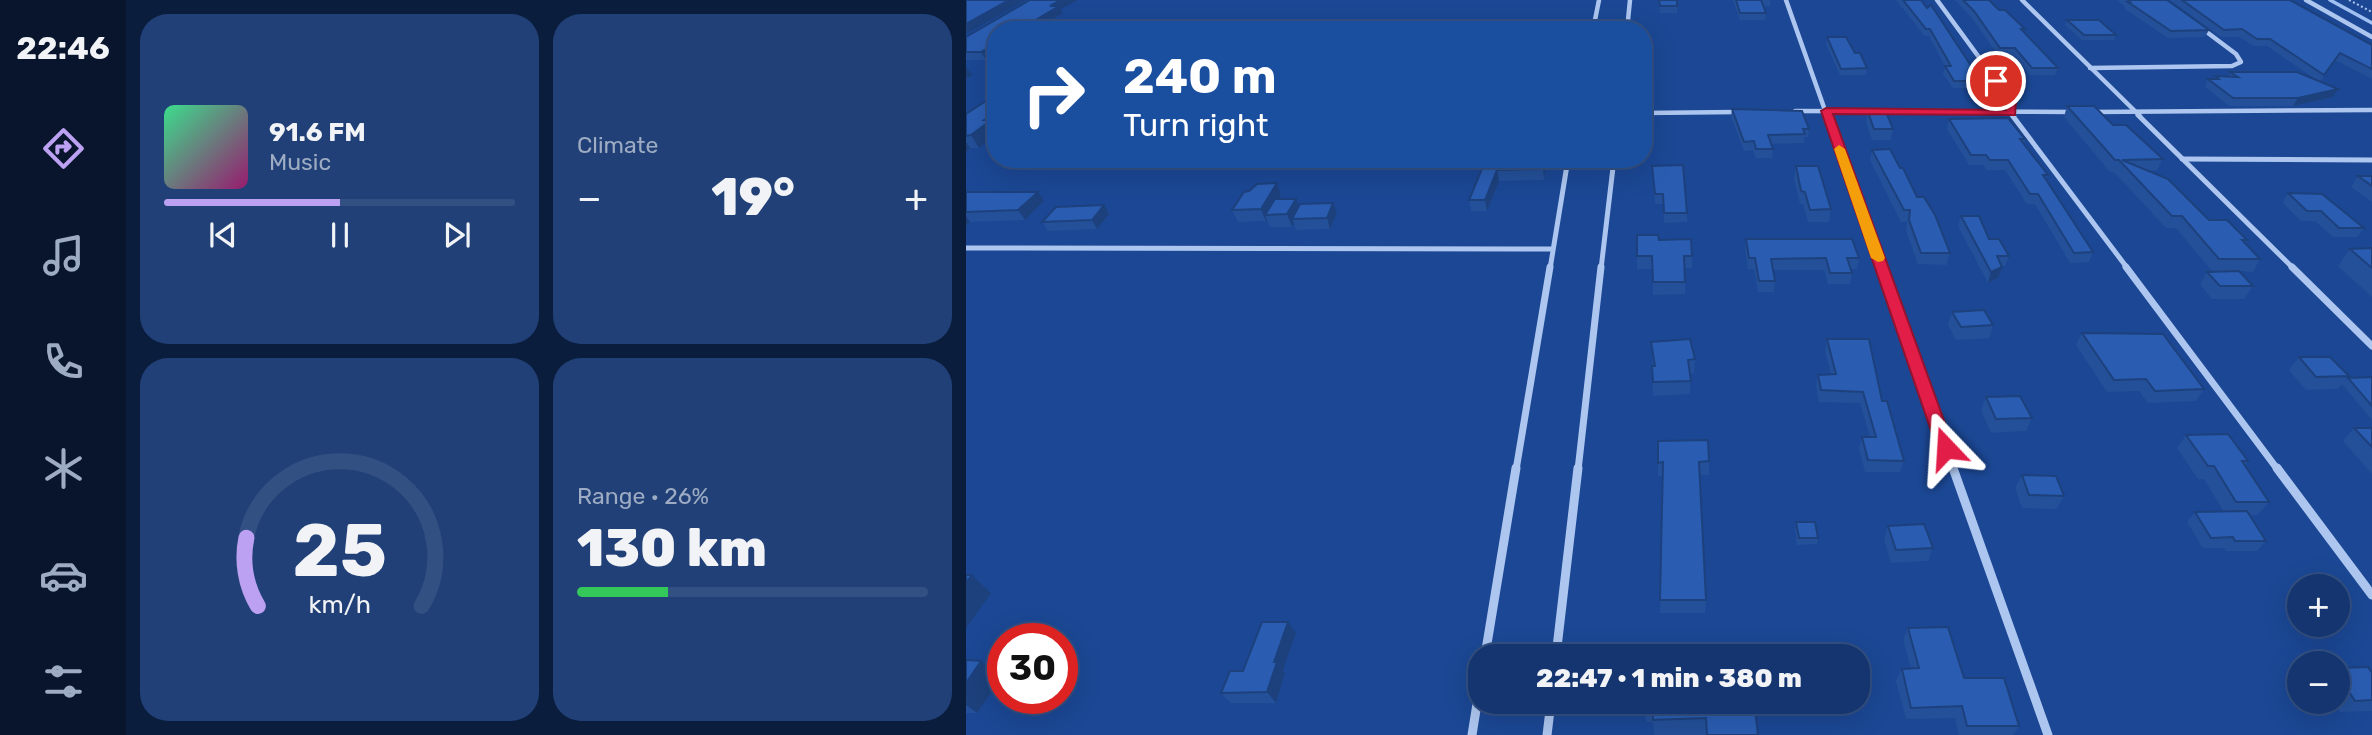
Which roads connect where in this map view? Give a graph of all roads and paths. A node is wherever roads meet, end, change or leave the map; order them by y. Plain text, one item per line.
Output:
1 (1599, 0) edge
2 (1630, 0) edge
3 (1786, 0) edge
4 (1937, 0) edge
5 (2021, 0) edge
6 (2306, 0) edge
7 (2349, 0) edge
8 (2372, 12) edge
9 (1595, 21) edge
10 (1628, 21) edge
11 (2194, 23) edge
12 (2372, 37) edge
13 (2090, 68) junction
14 (2372, 110) edge
15 (1785, 111) edge
16 (1826, 111) junction
17 (2133, 111) junction
18 (1744, 112) edge
19 (1652, 113) edge
20 (2011, 113) junction
21 (2182, 159) junction
22 (2372, 160) edge
23 (1566, 168) edge
24 (1613, 168) edge
25 (966, 248) edge
26 (1551, 249) junction
27 (2372, 346) edge
28 (2372, 595) edge
29 (1487, 644) edge
30 (1557, 644) edge
31 (1475, 714) edge
32 (1550, 714) edge
33 (1472, 735) edge
34 (1547, 735) edge
35 (2048, 735) edge

1 - 9 street
2 - 10 street
3 - 16 street
4 - 20 street
5 - 13 street
6 - 12 street
7 - 8 path
11 - 13 street
13 - 17 street
14 - 17 street
15 - 16 street
16 - 20 street
16 - 35 street
17 - 20 street
17 - 21 street
18 - 19 street
20 - 28 street
21 - 22 street
21 - 27 street
23 - 26 street
24 - 30 street
25 - 26 street
26 - 29 street
31 - 33 street
32 - 34 street

